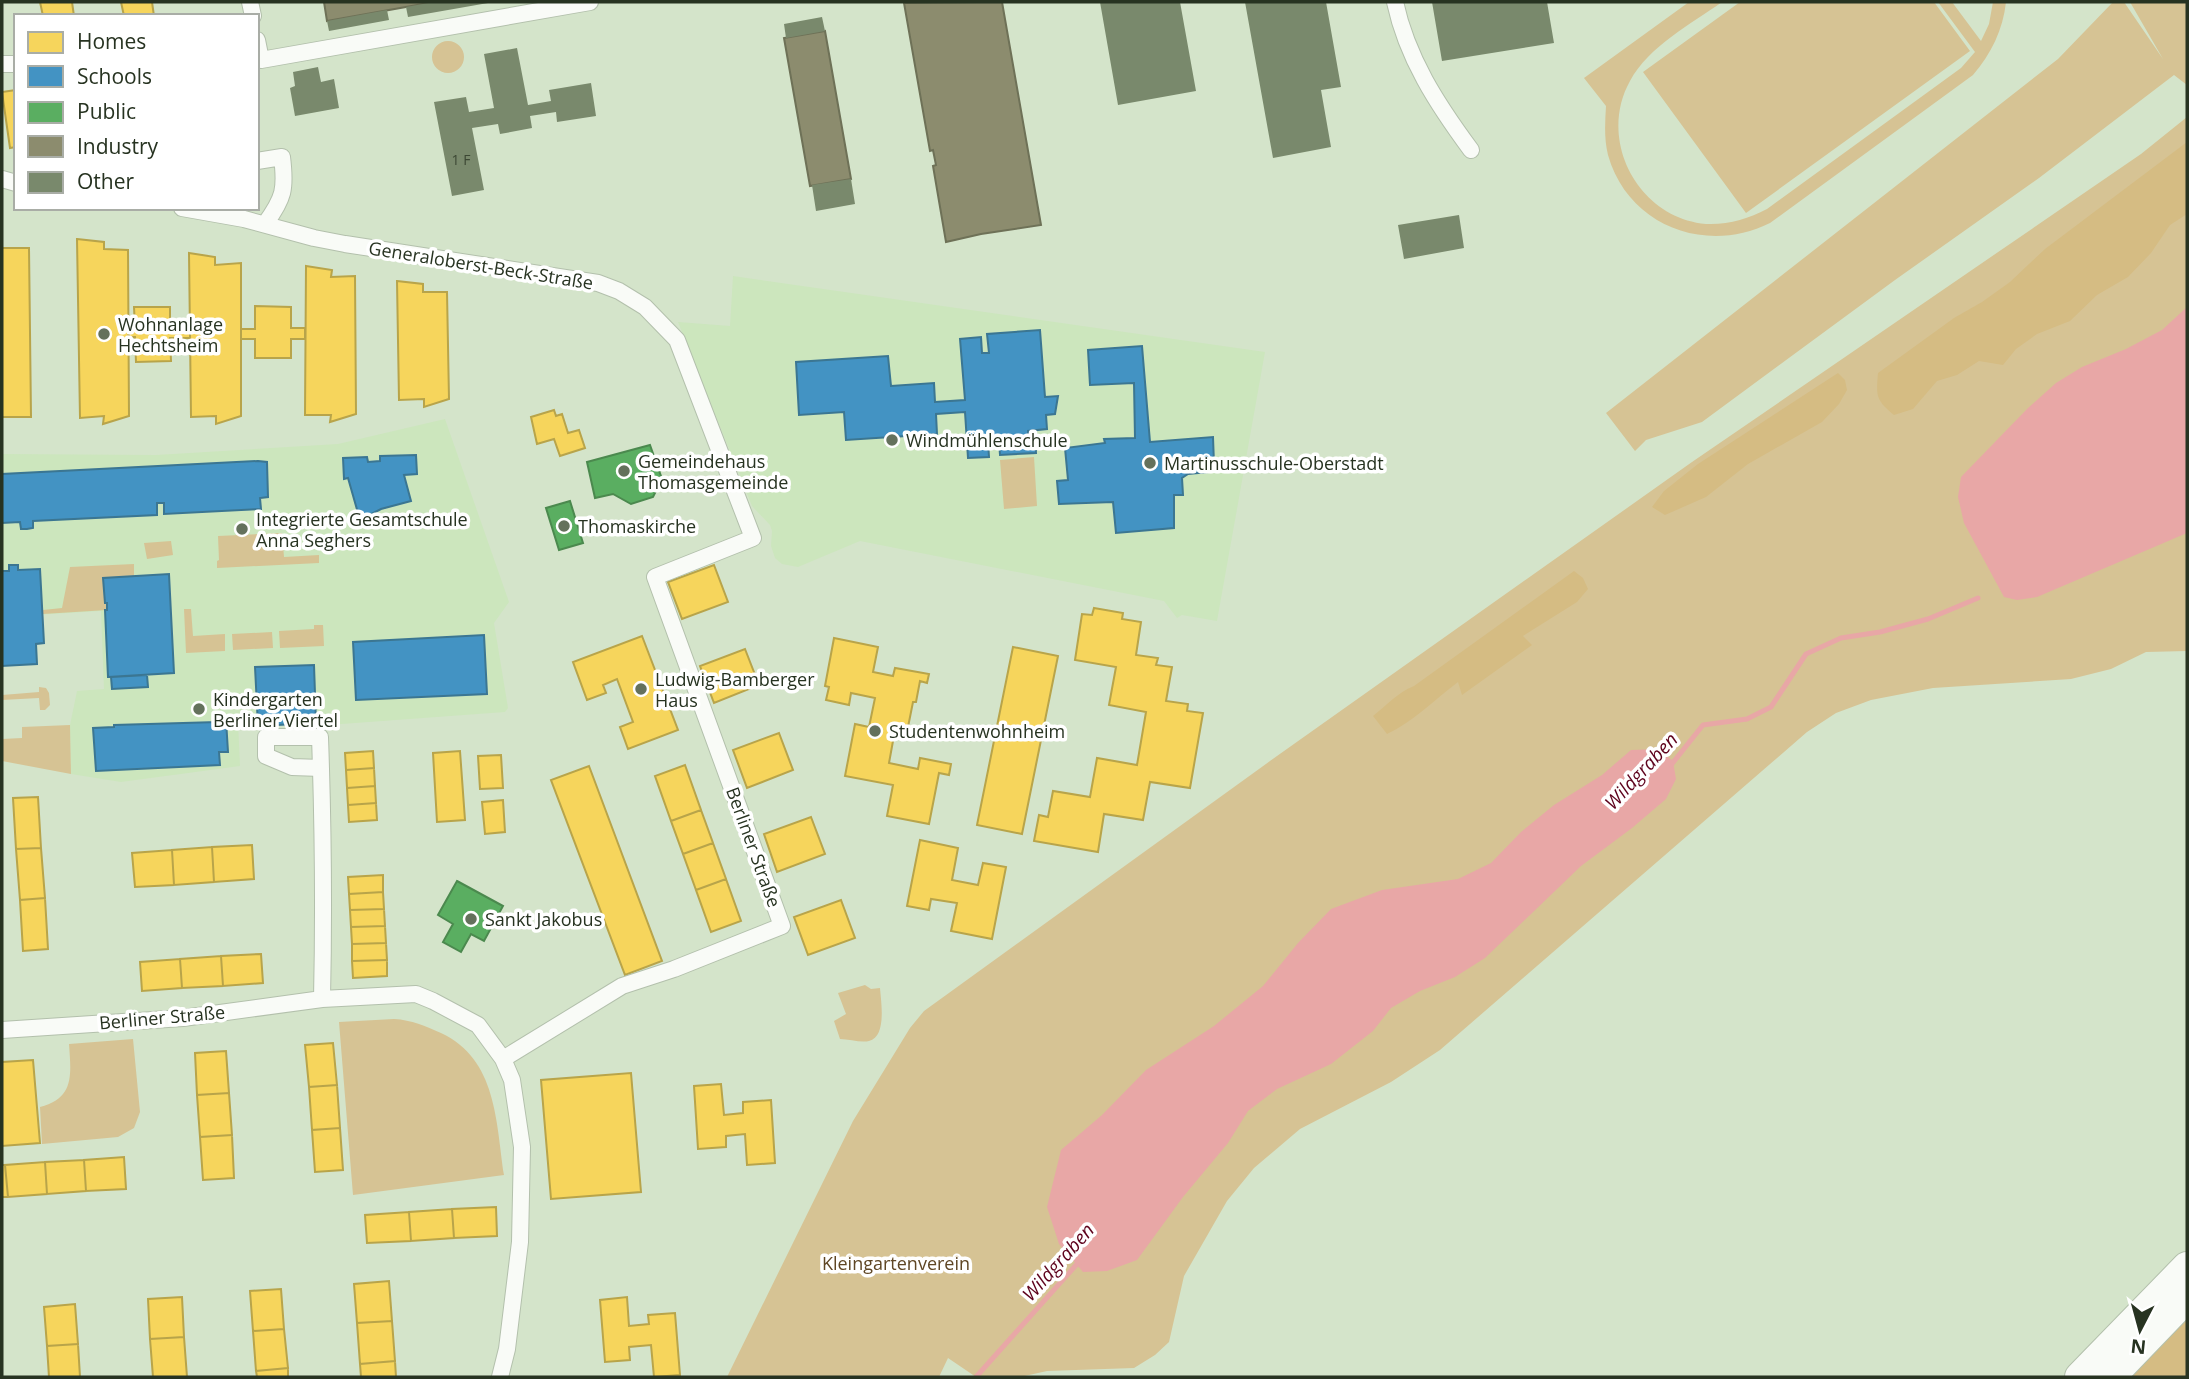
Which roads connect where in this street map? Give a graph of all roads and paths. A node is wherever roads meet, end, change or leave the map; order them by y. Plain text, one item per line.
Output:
1 (590, 2) edge
2 (1395, 2) edge
3 (259, 50) edge
4 (1471, 150) dead end
5 (259, 161) edge
6 (192, 210) edge
7 (265, 224) junction
8 (753, 538) joint
9 (321, 768) dead end
10 (322, 999) junction
11 (2, 1030) edge
12 (503, 1059) junction
13 (2187, 1267) edge
14 (2187, 1297) edge
15 (500, 1377) edge
16 (2080, 1377) edge
17 (2110, 1377) edge

1 - 3 street
2 - 4 street
5 - 7 street
6 - 7 street, Generaloberst-Beck-Straße
7 - 8 street, Generaloberst-Beck-Straße
8 - 12 street, Berliner Straße
9 - 10 street
10 - 11 street, Berliner Straße
10 - 12 street, Berliner Straße
12 - 15 street, Berliner Straße
13 - 16 highway
14 - 17 highway

